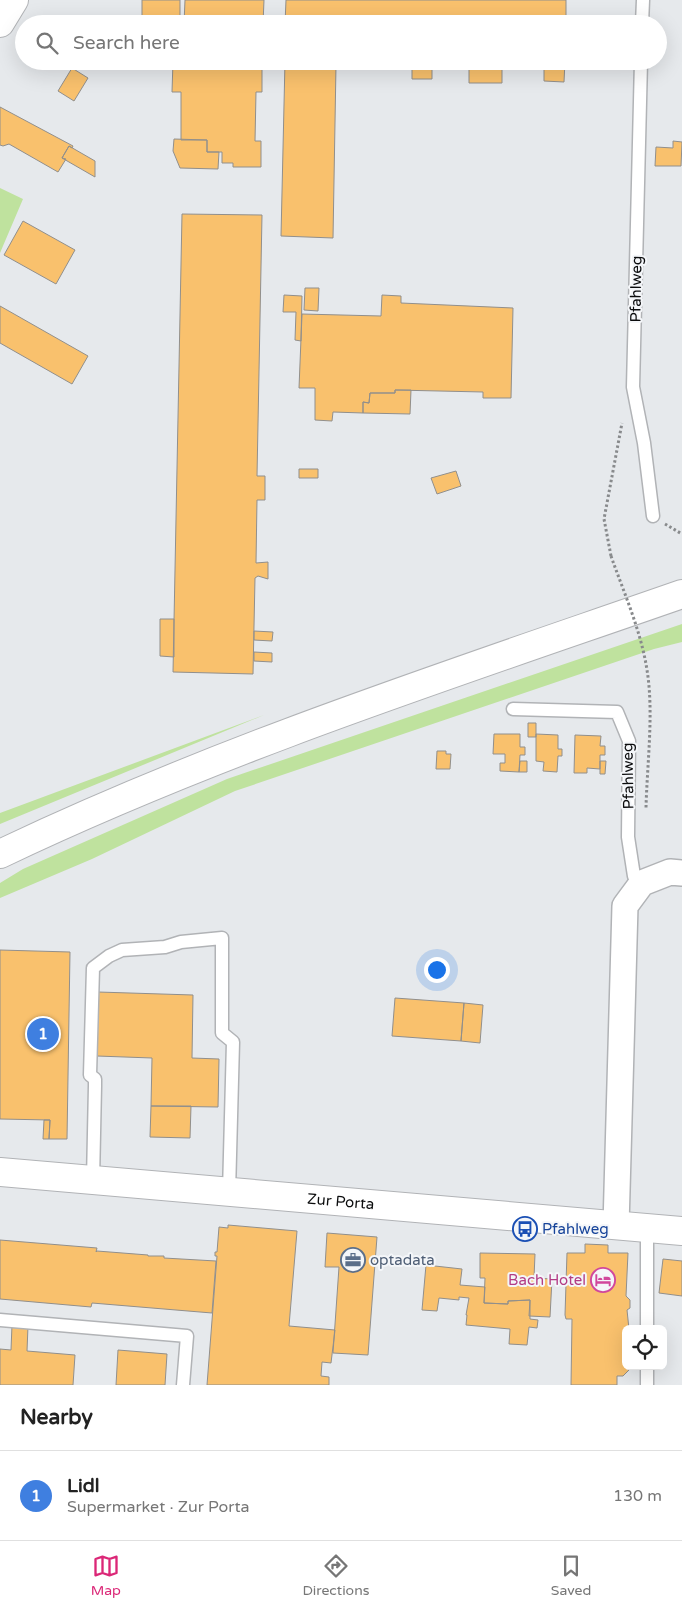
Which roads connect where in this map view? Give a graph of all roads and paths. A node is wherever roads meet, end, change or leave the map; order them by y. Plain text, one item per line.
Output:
1 (14, 0) edge
2 (643, 0) edge
3 (642, 15) edge
4 (0, 23) edge
5 (642, 70) edge
6 (633, 387) junction
7 (653, 516) dead end
8 (682, 594) edge
9 (513, 709) dead end
10 (646, 808) dead end
11 (0, 854) edge
12 (682, 873) edge
13 (642, 883) junction
14 (0, 1172) edge
15 (93, 1180) junction
16 (229, 1192) junction
17 (616, 1226) junction
18 (647, 1228) junction
19 (682, 1231) edge
20 (0, 1320) edge
21 (647, 1325) edge
22 (647, 1370) edge
23 (183, 1385) edge
24 (648, 1385) edge

1 - 4 main road
2 - 3 lane
5 - 6 lane, Pfahlweg
6 - 7 lane, Pfahlweg
6 - 10 path, bridge
8 - 11 main road
9 - 13 lane, Pfahlweg
12 - 13 street
13 - 17 street
14 - 15 main road, Zur Porta
15 - 16 main road, Zur Porta
15 - 16 lane
16 - 17 main road, Zur Porta
17 - 18 main road, Zur Porta
18 - 19 main road, Zur Porta
18 - 21 lane
20 - 23 lane
22 - 24 lane

